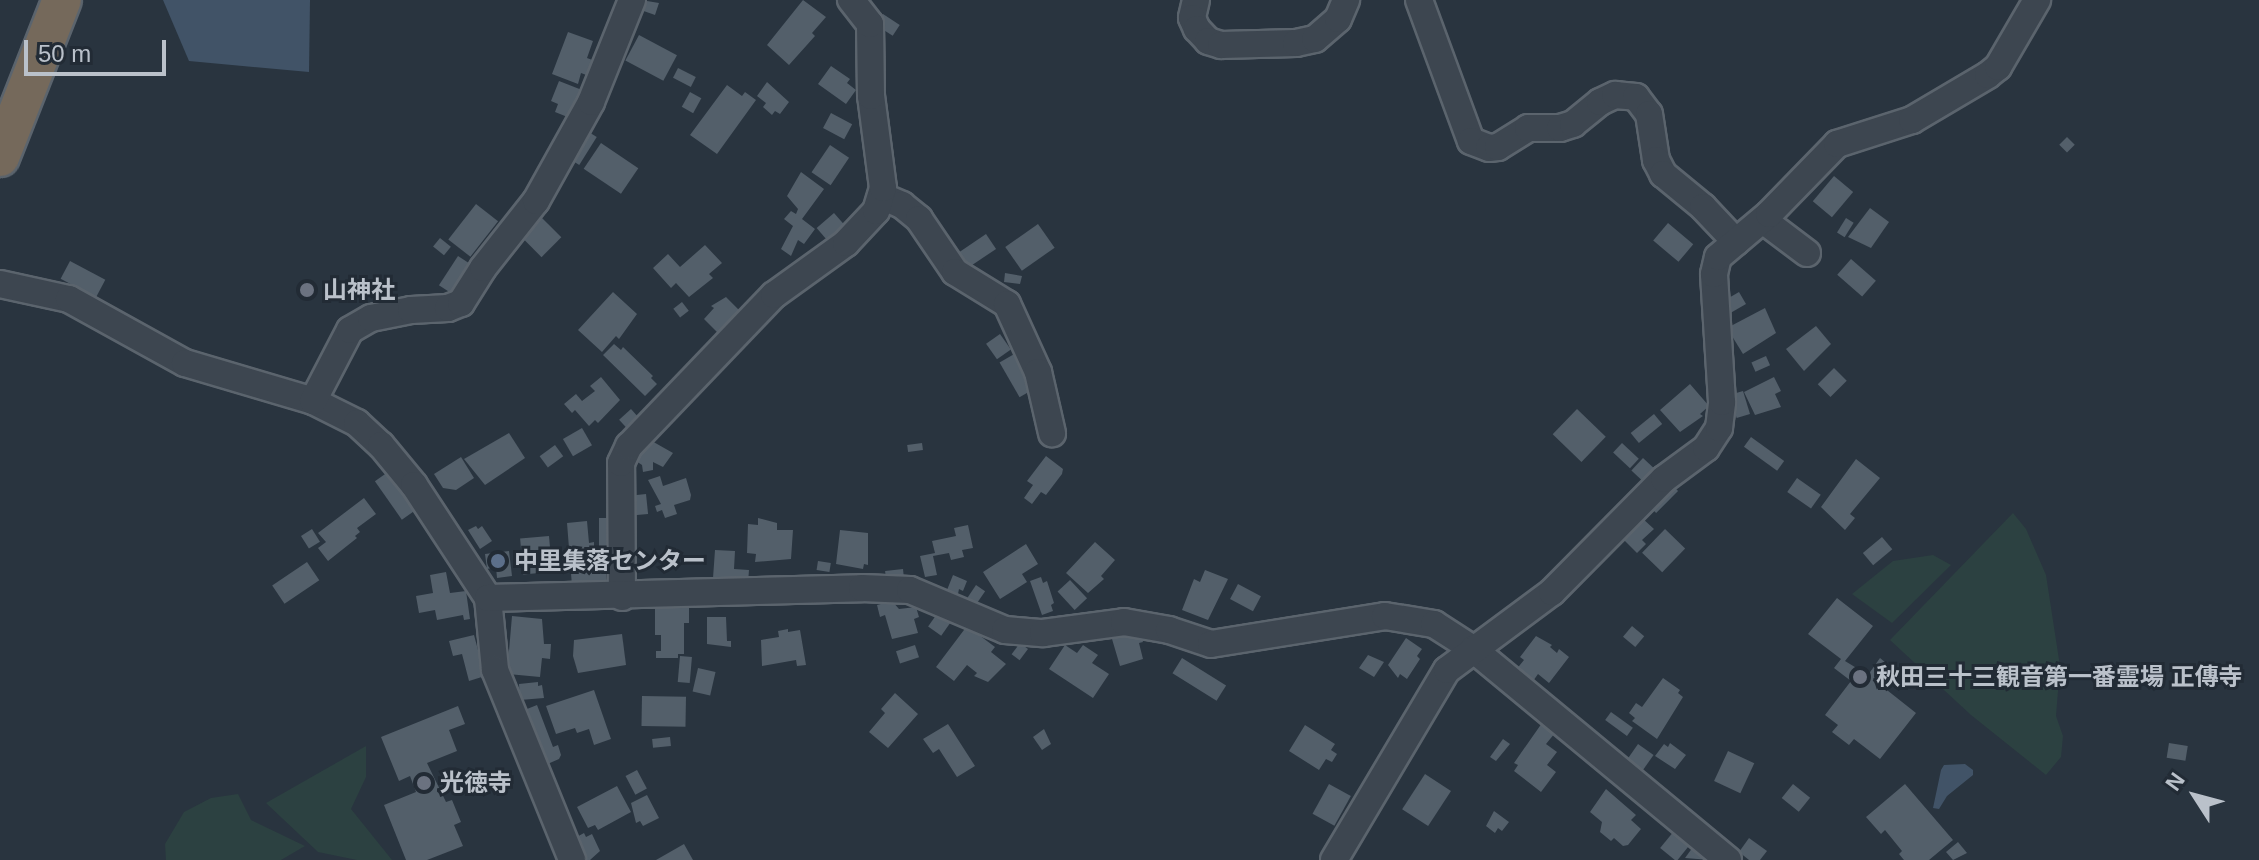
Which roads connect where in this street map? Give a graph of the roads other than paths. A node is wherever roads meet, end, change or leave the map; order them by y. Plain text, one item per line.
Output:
1 (62, 0) edge
2 (632, 0) edge
3 (851, 0) edge
4 (1196, 0) edge
5 (1346, 0) edge
6 (1419, 0) edge
7 (2037, 0) edge
8 (0, 157) edge
9 (881, 196) junction
10 (1763, 220) junction
11 (1736, 242) junction
12 (1807, 253) dead end
13 (0, 284) edge
14 (313, 401) junction
15 (1052, 433) dead end
16 (622, 597) junction
17 (488, 598) junction
18 (1473, 649) junction
19 (572, 860) edge
20 (1334, 860) edge
21 (1728, 860) edge

1 - 8 highway
2 - 14 street
3 - 9 street
4 - 5 street
6 - 11 street
7 - 10 street
9 - 15 street
9 - 16 street
10 - 11 street
10 - 12 street
11 - 18 street
13 - 14 street
14 - 17 street
16 - 17 street
16 - 18 street
17 - 19 street
18 - 20 street
18 - 21 street

